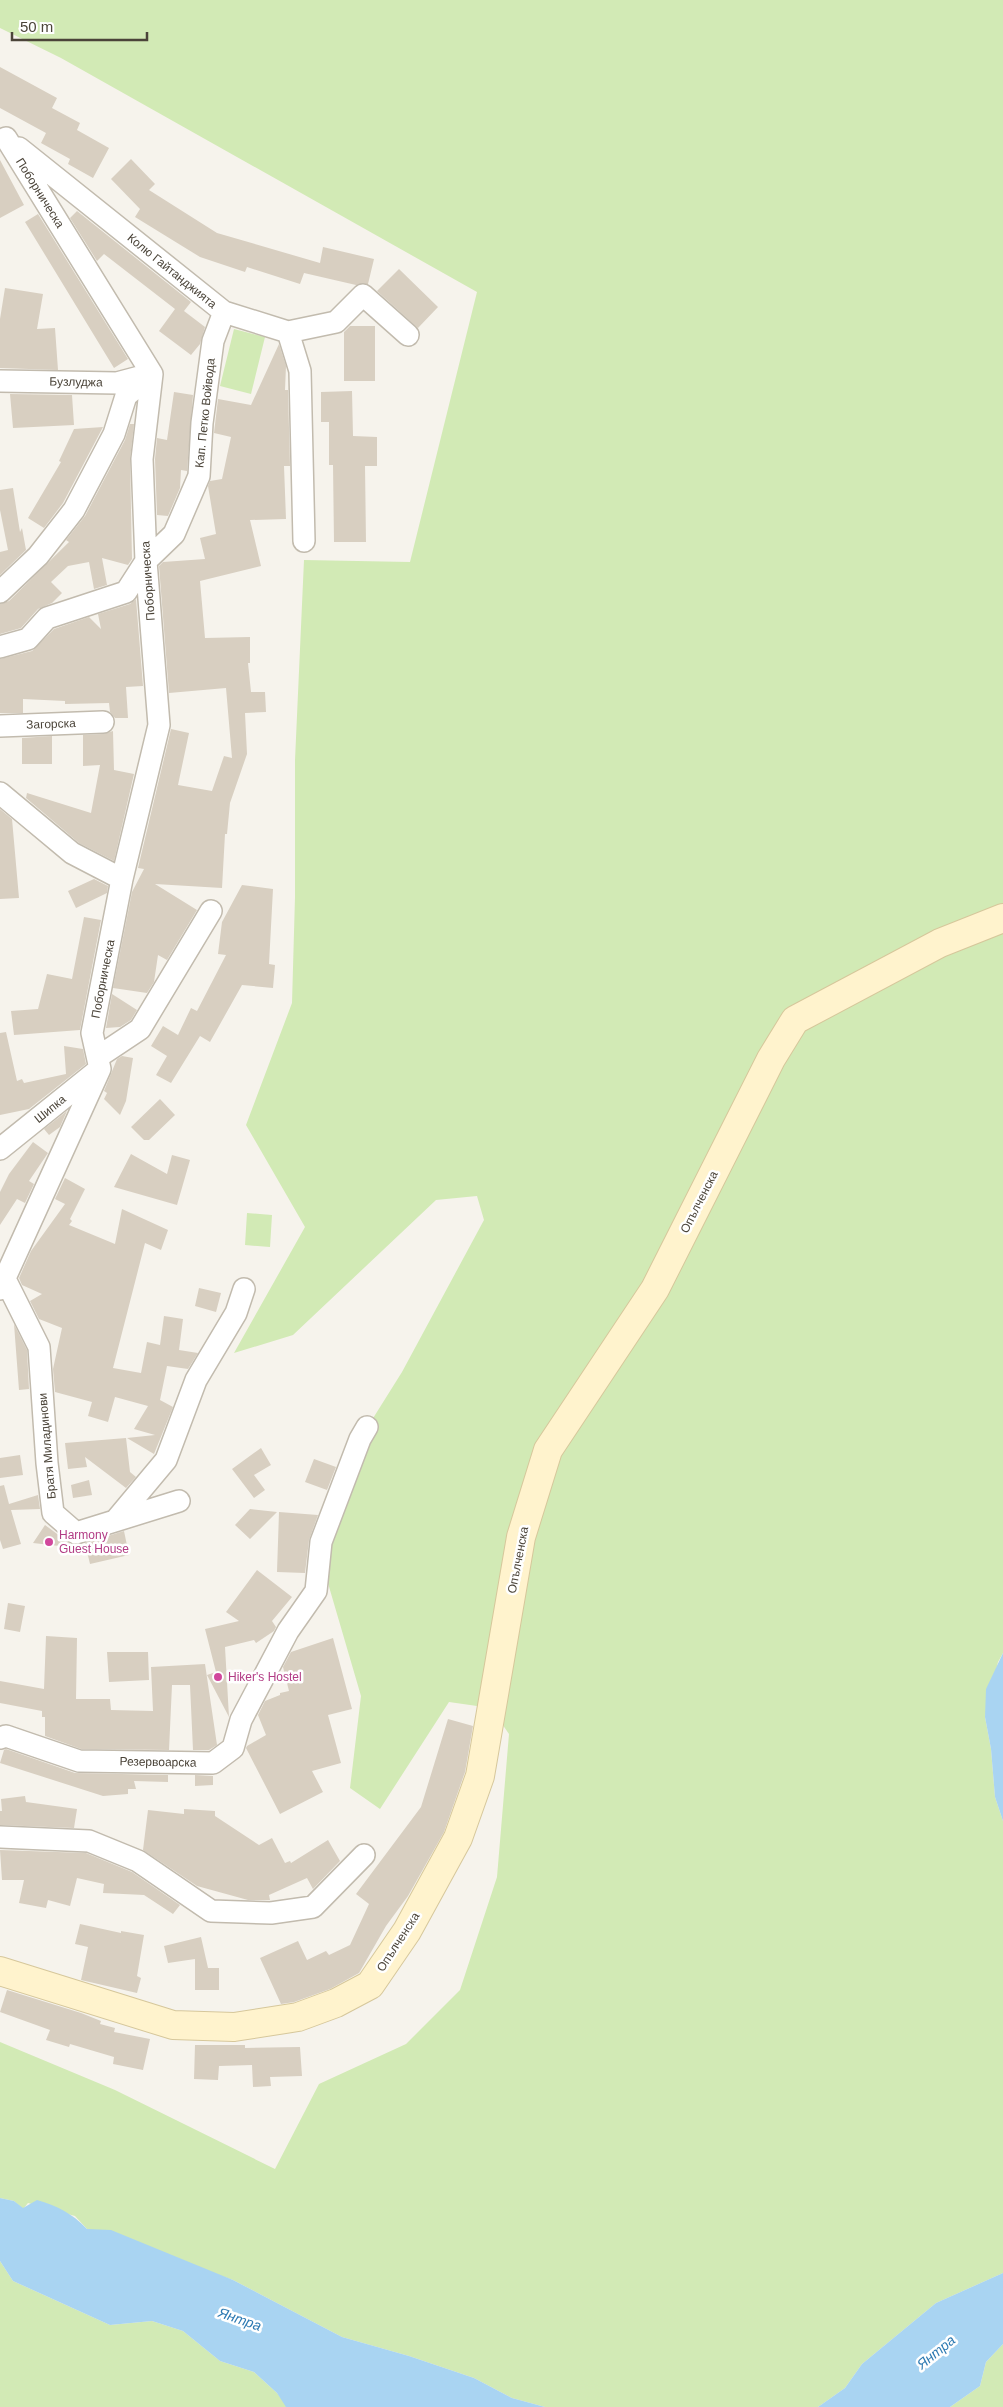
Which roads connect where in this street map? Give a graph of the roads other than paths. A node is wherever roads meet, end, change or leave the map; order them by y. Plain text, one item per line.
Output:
1 (3, 135) edge
2 (224, 312) junction
3 (288, 332) junction
4 (408, 335) dead end
5 (152, 374) junction
6 (0, 381) edge
7 (304, 541) dead end
8 (146, 561) junction
9 (0, 592) edge
10 (0, 647) edge
11 (103, 722) dead end
12 (0, 726) edge
13 (0, 793) edge
14 (122, 879) junction
15 (211, 911) dead end
16 (1003, 918) edge
17 (99, 1063) junction
18 (0, 1149) edge
19 (2, 1284) edge
20 (244, 1289) dead end
21 (368, 1427) dead end
22 (179, 1501) dead end
23 (115, 1521) junction
24 (0, 1738) edge
25 (0, 1837) edge
26 (364, 1855) dead end
27 (0, 1971) edge

1 - 2 street, Колю Гайтанджията
1 - 5 street, Поборническа
2 - 3 street, Колю Гайтанджията
2 - 8 street, Кап. Петко Войвода
3 - 4 street, Колю Гайтанджията
3 - 7 street
5 - 6 street, Бузлуджа
5 - 8 street, Поборническа
5 - 9 street
8 - 10 street, Кап. Петко Войвода
8 - 14 street, Поборническа
11 - 12 street, Загорска
13 - 14 street
14 - 17 street, Поборническа
15 - 17 street
16 - 27 street, Опълченска
17 - 18 street, Шипка
17 - 19 street
19 - 23 street, Братя Миладинови
20 - 23 street
21 - 24 street, Резервоарска
22 - 23 street, Братя Миладинови
25 - 26 street

